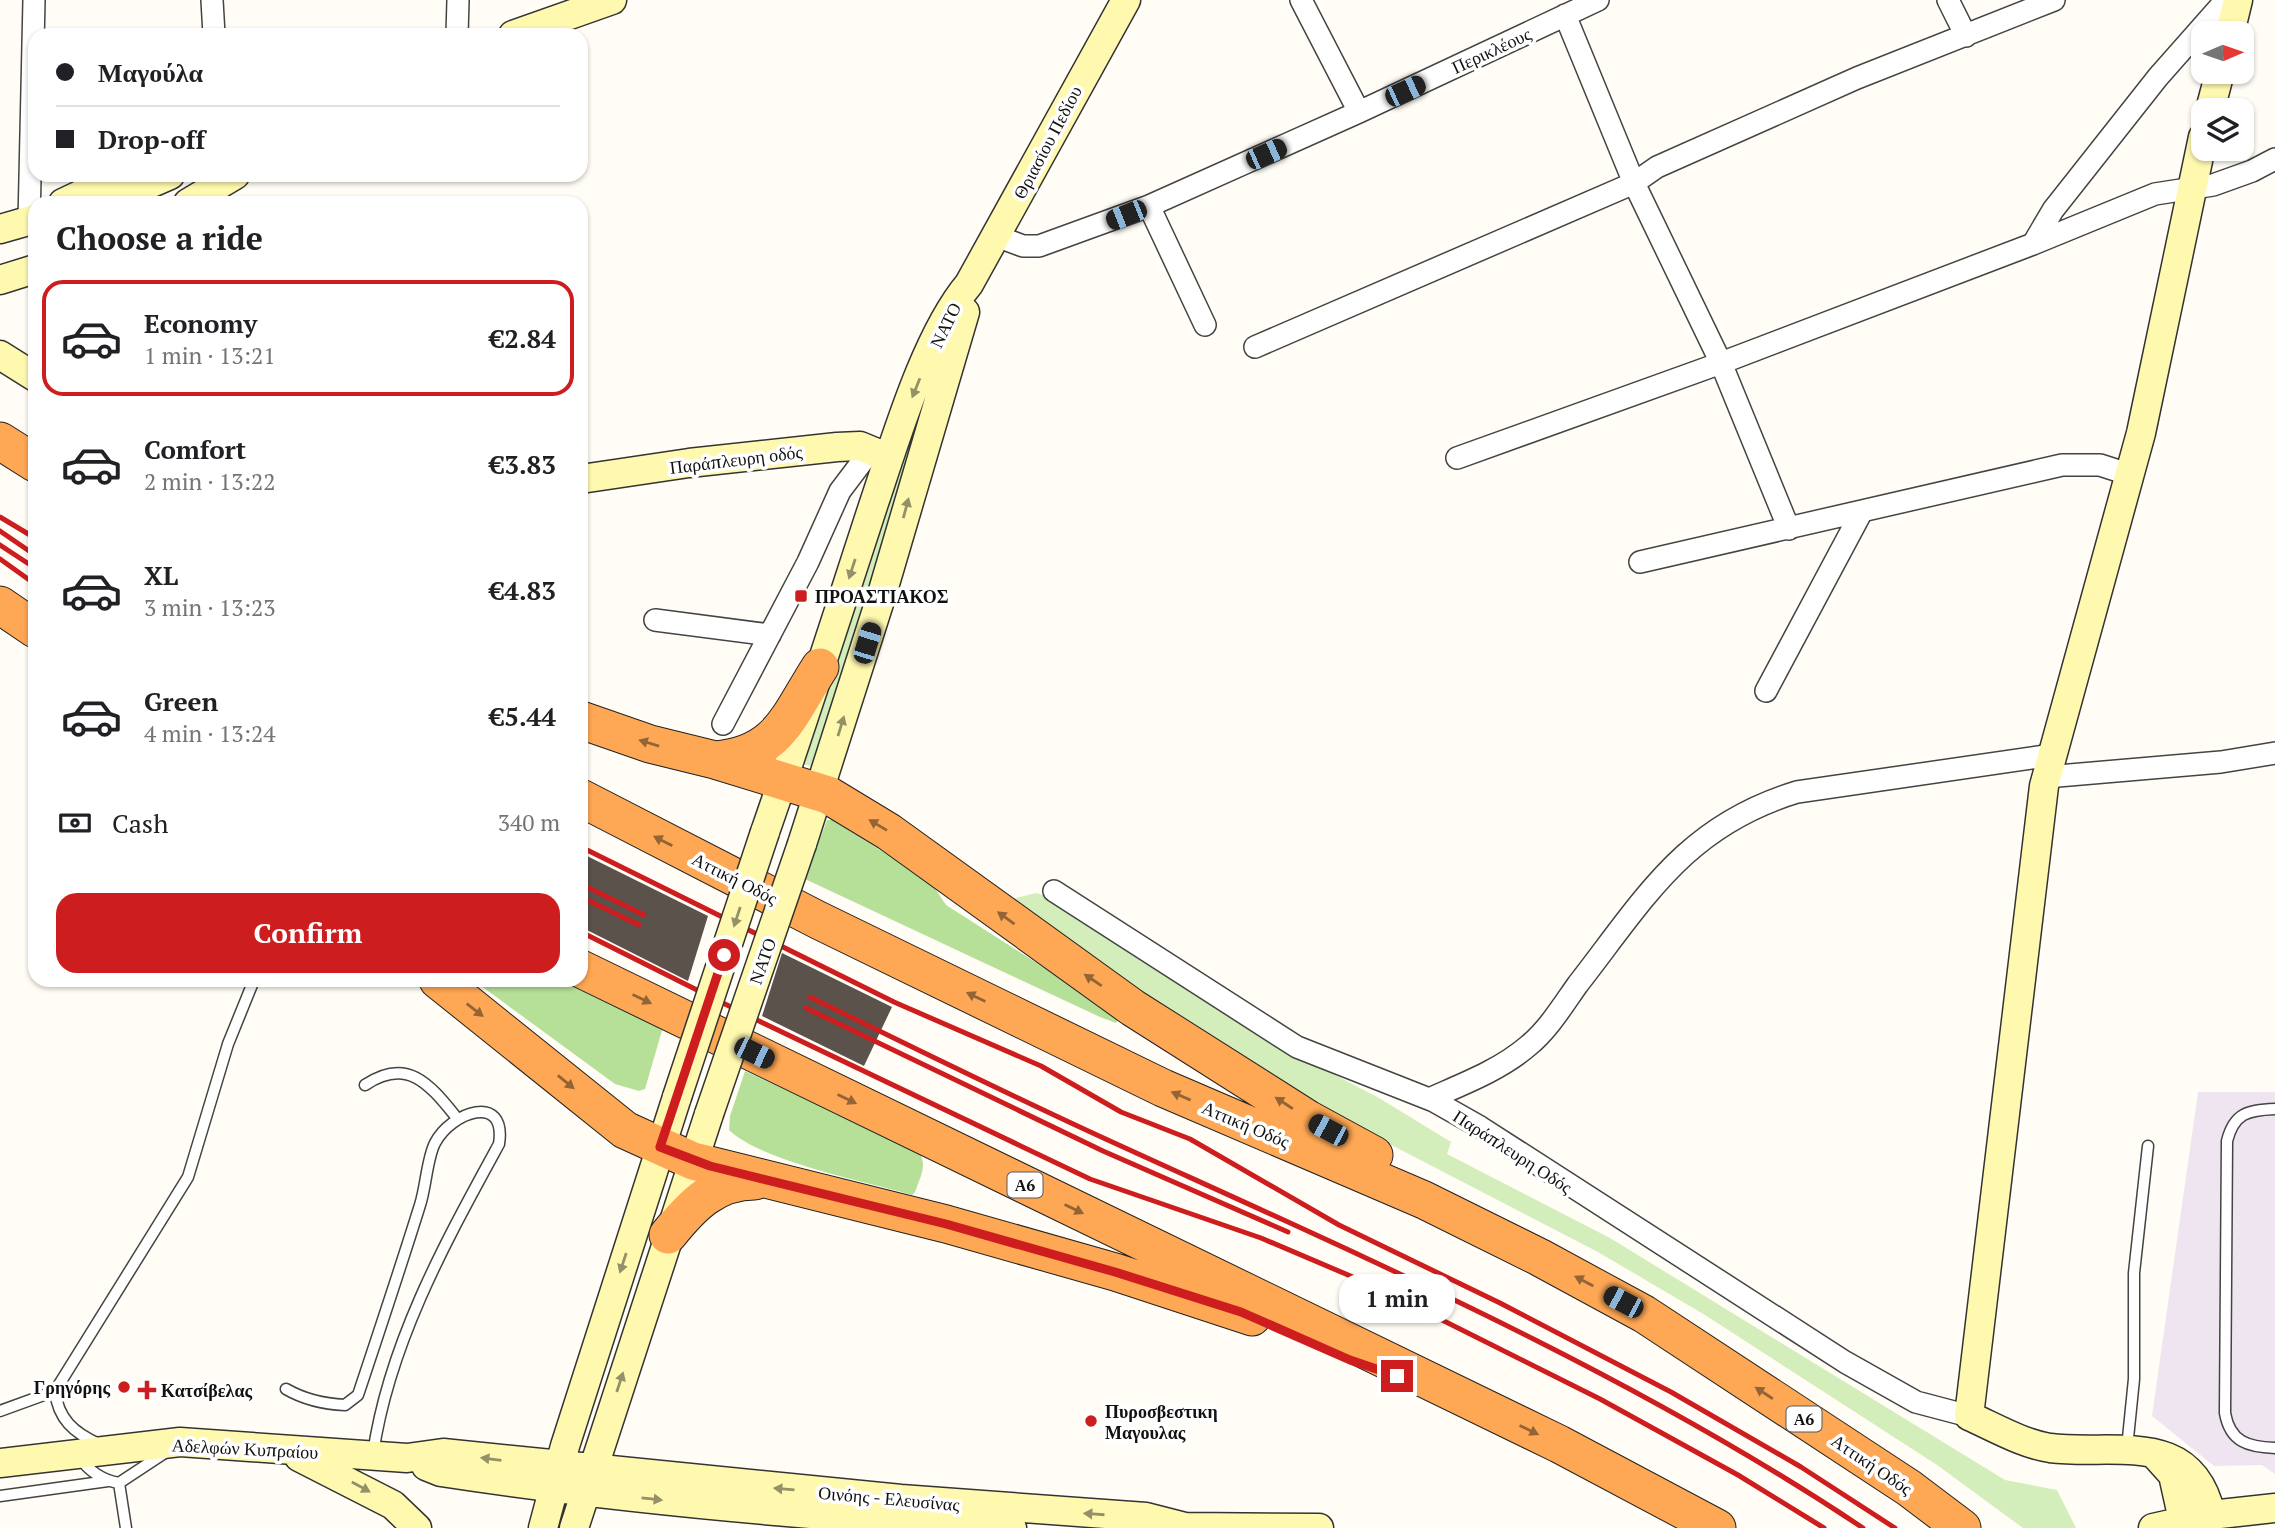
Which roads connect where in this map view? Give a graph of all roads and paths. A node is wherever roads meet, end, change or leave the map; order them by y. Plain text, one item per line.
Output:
1 (34, 0) edge
2 (212, 0) edge
3 (458, 0) edge
4 (612, 0) edge
5 (1126, 0) edge
6 (1301, 0) edge
7 (1598, 0) edge
8 (1948, 0) edge
9 (2054, 0) edge
10 (2226, 0) edge
11 (2238, 0) edge
12 (1565, 15) junction
13 (2233, 21) edge
14 (34, 28) edge
15 (214, 28) edge
16 (457, 28) edge
17 (533, 28) edge
18 (1966, 37) junction
19 (1359, 113) junction
20 (2275, 159) edge
21 (2197, 161) edge
22 (107, 182) edge
23 (154, 182) edge
24 (223, 182) edge
25 (1634, 183) junction
26 (2191, 187) junction
27 (77, 196) edge
28 (122, 196) edge
29 (200, 196) edge
30 (1149, 206) junction
31 (28, 226) edge
32 (0, 229) edge
33 (28, 229) edge
34 (996, 236) junction
35 (2033, 244) junction
36 (0, 247) edge
37 (28, 271) edge
38 (0, 280) edge
39 (969, 284) junction
40 (1205, 325) dead end
41 (1255, 347) dead end
42 (0, 355) edge
43 (1721, 363) junction
44 (28, 373) edge
45 (0, 441) edge
46 (880, 454) junction
47 (1457, 458) dead end
48 (28, 459) edge
49 (2131, 475) junction
50 (588, 478) edge
51 (1861, 513) junction
52 (1789, 529) junction
53 (1640, 562) dead end
54 (0, 605) edge
55 (655, 620) dead end
56 (28, 624) edge
57 (770, 635) junction
58 (820, 667) junction
59 (1766, 691) dead end
60 (588, 722) edge
61 (723, 724) dead end
62 (2275, 753) edge
63 (715, 760) junction
64 (2049, 766) junction
65 (783, 780) junction
66 (820, 791) junction
67 (588, 802) edge
68 (1054, 891) dead end
69 (588, 973) edge
70 (251, 987) edge
71 (447, 987) edge
72 (365, 1085) dead end
73 (1429, 1099) junction
74 (2275, 1109) edge
75 (457, 1118) junction
76 (2148, 1146) dead end
77 (676, 1154) junction
78 (767, 1181) junction
79 (1424, 1200) junction
80 (668, 1235) junction
81 (286, 1389) dead end
82 (55, 1391) junction
83 (1468, 1400) junction
84 (0, 1412) edge
85 (610, 1415) junction
86 (1969, 1416) junction
87 (180, 1442) junction
88 (277, 1448) junction
89 (2275, 1448) edge
90 (112, 1450) junction
91 (2140, 1451) junction
92 (76, 1452) junction
93 (373, 1456) junction
94 (0, 1463) edge
95 (645, 1476) junction
96 (556, 1477) junction
97 (588, 1481) junction
98 (113, 1482) junction
99 (0, 1496) edge
100 (2275, 1508) edge
101 (2211, 1515) junction
102 (2183, 1520) junction
103 (974, 1527) edge
104 (1182, 1527) edge
105 (126, 1528) edge
106 (417, 1528) edge
107 (543, 1528) edge
108 (574, 1528) edge
109 (1013, 1528) edge
110 (1319, 1528) edge
111 (1717, 1528) edge
112 (1962, 1528) edge
113 (2153, 1528) edge

1 - 14 street
2 - 15 street
3 - 16 street
4 - 17 main road
5 - 34 main road, Θριασίου Πεδίου
6 - 19 street
7 - 12 street, Περικλέους
8 - 18 street
9 - 18 street
10 - 35 street
11 - 13 main road
12 - 19 street, Περικλέους
12 - 25 street
18 - 25 street
19 - 30 street, Περικλέους
20 - 26 street
21 - 26 main road
22 - 27 main road
23 - 28 main road
24 - 29 main road
25 - 41 street
25 - 43 street
26 - 35 street
26 - 49 main road
30 - 34 street, Περικλέους
30 - 40 street
31 - 32 main road
33 - 36 main road
34 - 39 main road, Θριασίου Πεδίου
35 - 43 street
37 - 38 main road
39 -> 46 main road, ΝΑΤΟ
66 -> 39 main road, ΝΑΤΟ
42 - 44 main road
43 - 47 street
43 - 52 street
45 - 48 highway
46 - 50 main road, Παράπλευρη οδός
46 - 57 street
46 -> 58 main road, ΝΑΤΟ
49 - 51 street
49 - 64 main road
51 - 52 street
51 - 59 street
52 - 53 street
54 - 56 highway
55 - 57 street
57 - 61 street
58 - 63 highway
58 - 65 main road, ΝΑΤΟ
63 -> 60 highway
62 - 64 street
63 - 65 highway
64 - 73 street
64 - 86 main road
65 - 66 highway
65 -> 77 main road, ΝΑΤΟ, bridge
66 - 77 main road, ΝΑΤΟ, bridge
79 -> 66 highway
79 -> 67 highway, Αττική Οδός / Α6
68 - 73 street, Παράπλευρη Οδός
69 -> 83 highway, Α6
70 - 82 lane
71 -> 77 highway
72 - 75 lane
73 - 86 street, Παράπλευρη Οδός
74 - 89 lane
75 - 81 lane
75 - 93 lane
76 - 91 lane
77 - 78 highway
77 - 80 main road, ΝΑΤΟ
77 -> 96 main road, ΝΑΤΟ
78 - 80 highway
78 - 83 highway
112 -> 79 highway, Αττική Οδός / Α6
85 -> 80 main road, ΝΑΤΟ
82 - 84 lane
82 - 90 lane
83 -> 111 highway, Α6
85 - 95 main road
85 - 97 main road, ΝΑΤΟ
86 - 91 main road
87 - 88 main road, Αδελφών Κυπραίου
87 - 90 main road, Αδελφών Κυπραίου
87 - 98 lane
88 - 93 main road, Αδελφών Κυπραίου
88 -> 106 main road
90 - 92 main road, Αδελφών Κυπραίου
91 - 101 main road
91 - 102 main road
92 - 94 main road, Αδελφών Κυπραίου
92 - 98 lane
93 - 96 main road, Αδελφών Κυπραίου
95 - 97 main road, Οινόης - Ελευσίνας
104 -> 95 main road, Οινόης - Ελευσίνας
96 - 97 main road, Αδελφών Κυπραίου
96 - 107 main road, ΝΑΤΟ
97 -> 103 main road, Οινόης - Ελευσίνας
97 - 108 main road, ΝΑΤΟ
98 - 99 lane
98 - 105 lane
100 - 101 main road
101 - 102 main road
102 - 113 main road
103 - 109 main road, Οινόης - Ελευσίνας
104 - 110 main road, Οινόης - Ελευσίνας

